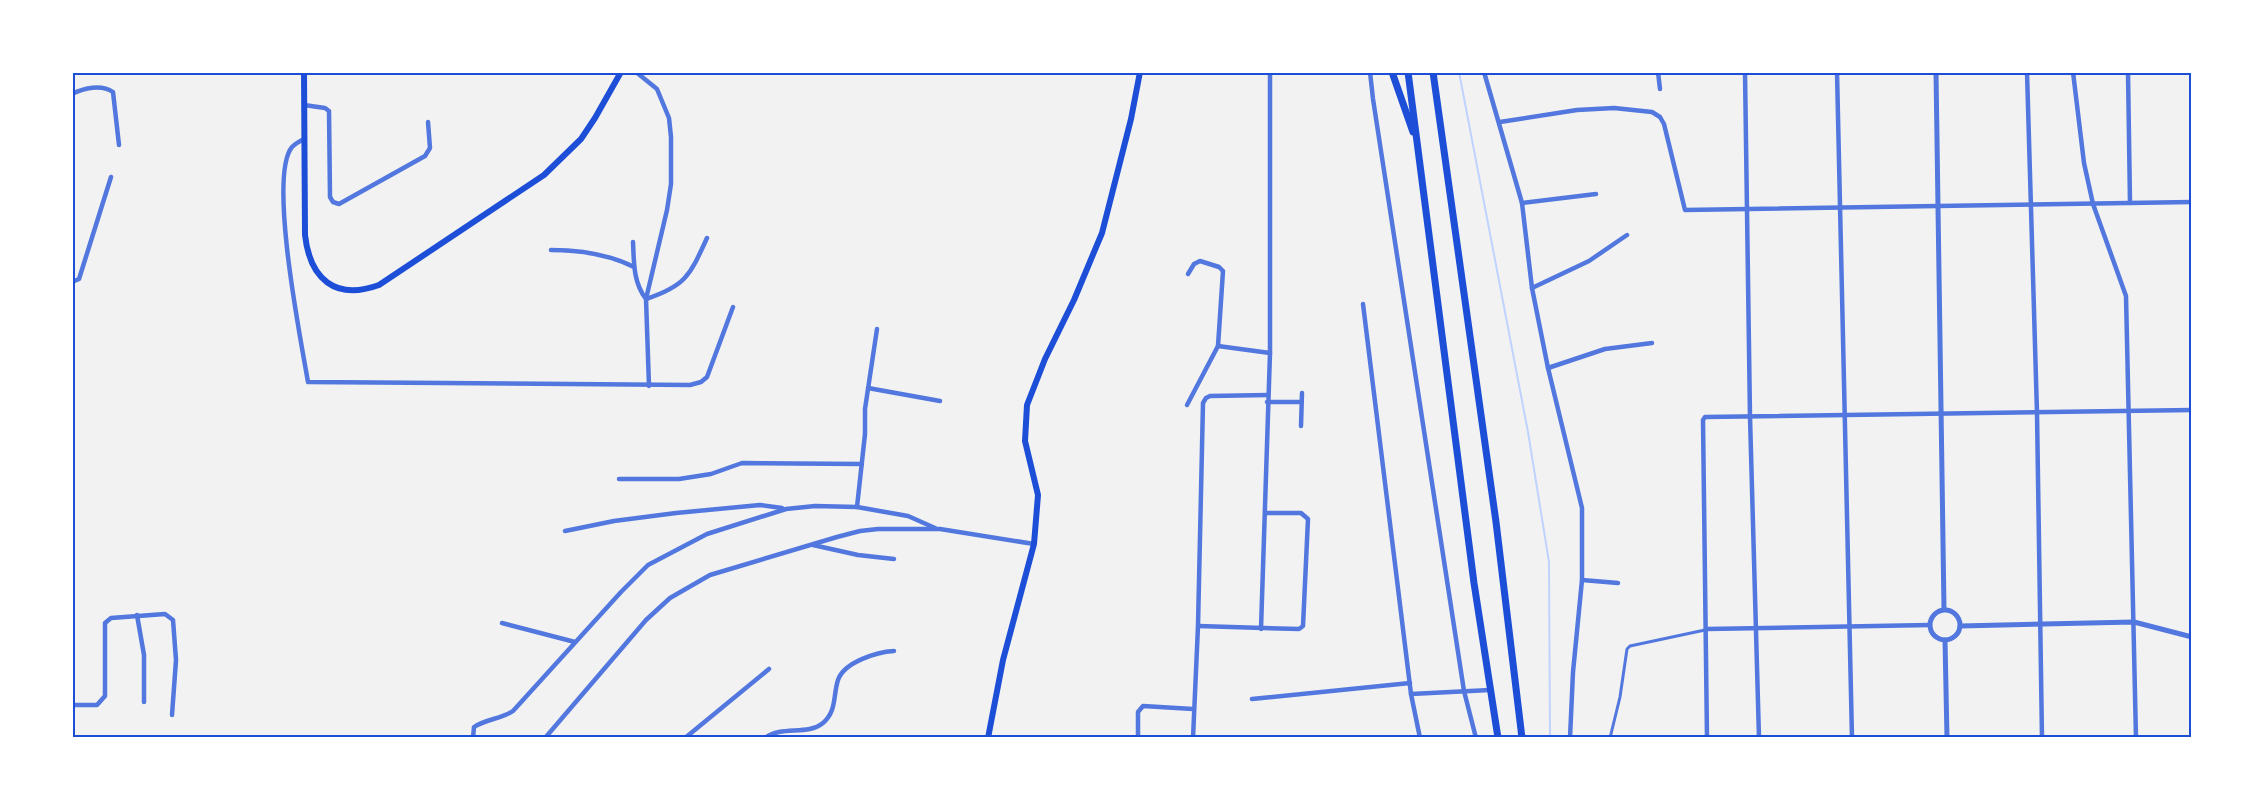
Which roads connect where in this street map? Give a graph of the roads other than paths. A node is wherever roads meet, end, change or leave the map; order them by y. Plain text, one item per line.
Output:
1 (304, 72) edge
2 (621, 72) edge
3 (636, 72) edge
4 (1140, 72) edge
5 (1270, 72) edge
6 (1370, 72) edge
7 (1392, 72) edge
8 (1408, 72) edge
9 (1433, 72) edge
10 (1494, 72) edge
11 (1658, 72) edge
12 (1745, 72) edge
13 (1837, 72) edge
14 (1936, 72) edge
15 (2027, 72) edge
16 (2073, 72) edge
17 (2128, 72) edge
18 (1485, 73) edge
19 (1660, 89) dead end
20 (72, 94) edge
21 (304, 105) junction
22 (428, 122) dead end
23 (1500, 122) junction
24 (304, 139) junction
25 (118, 145) dead end
26 (1418, 148) junction
27 (72, 169) edge
28 (111, 177) dead end
29 (72, 181) edge
30 (1596, 194) dead end
31 (2192, 202) edge
32 (1522, 203) junction
33 (2130, 203) junction
34 (2093, 204) junction
35 (2032, 205) junction
36 (1938, 206) junction
37 (1840, 208) junction
38 (1748, 209) junction
39 (1627, 235) dead end
40 (706, 238) dead end
41 (633, 242) dead end
42 (551, 250) dead end
43 (634, 267) junction
44 (1188, 274) dead end
45 (72, 282) edge
46 (1532, 288) junction
47 (646, 300) junction
48 (1363, 304) dead end
49 (733, 307) dead end
50 (877, 329) dead end
51 (1652, 343) dead end
52 (1218, 346) junction
53 (1270, 353) junction
54 (1548, 368) junction
55 (649, 386) junction
56 (868, 388) junction
57 (1302, 393) dead end
58 (1268, 395) junction
59 (939, 401) dead end
60 (1268, 402) junction
61 (1301, 402) junction
62 (1187, 405) dead end
63 (2192, 410) edge
64 (2129, 412) junction
65 (2037, 413) junction
66 (1941, 414) junction
67 (1845, 416) junction
68 (1750, 417) junction
69 (1301, 426) dead end
70 (862, 464) junction
71 (620, 479) dead end
72 (857, 507) junction
73 (786, 509) junction
74 (1266, 513) junction
75 (940, 529) junction
76 (565, 531) dead end
77 (1034, 544) junction
78 (813, 545) junction
79 (894, 559) dead end
80 (1582, 580) junction
81 (1618, 583) dead end
82 (1944, 609) junction
83 (137, 615) junction
84 (2134, 622) junction
85 (502, 623) dead end
86 (2041, 624) junction
87 (1930, 625) junction
88 (1198, 626) junction
89 (1849, 626) junction
90 (1960, 626) junction
91 (1756, 627) junction
92 (1261, 629) junction
93 (1707, 630) junction
94 (2192, 637) edge
95 (1945, 640) junction
96 (575, 642) junction
97 (894, 651) dead end
98 (768, 669) dead end
99 (1410, 683) junction
100 (1490, 690) junction
101 (1464, 691) junction
102 (1411, 694) junction
103 (1252, 699) dead end
104 (144, 702) dead end
105 (72, 705) edge
106 (1193, 709) junction
107 (171, 715) dead end
108 (473, 738) edge
109 (545, 738) edge
110 (685, 738) edge
111 (765, 738) edge
112 (988, 738) edge
113 (1138, 738) edge
114 (1193, 738) edge
115 (1420, 738) edge
116 (1476, 738) edge
117 (1498, 738) edge
118 (1522, 738) edge
119 (1570, 738) edge
120 (1610, 738) edge
121 (1707, 738) edge
122 (1758, 738) edge
123 (1852, 738) edge
124 (1947, 738) edge
125 (2042, 738) edge
126 (2136, 738) edge

1 - 21 main road
2 - 24 main road
3 - 47 street
4 - 77 main road
5 - 53 street
6 - 101 street
7 - 26 highway
8 - 26 highway
9 - 118 highway
10 - 18 street
11 - 19 street
12 - 38 street
13 - 37 street
14 - 36 street
15 - 35 street
16 - 34 street
17 - 33 street
18 - 23 street
20 - 25 street
21 - 22 street
21 - 24 main road
23 - 32 street
23 - 38 street
24 - 55 street
26 - 100 highway
27 - 29 main road
28 - 45 street
30 - 32 street
31 - 33 street
32 - 46 street
33 - 34 street
34 - 35 street
34 - 64 street
35 - 36 street
35 - 65 street
36 - 37 street
36 - 66 street
37 - 38 street
37 - 67 street
38 - 68 street
39 - 46 street
40 - 47 street
41 - 43 street
42 - 43 street
43 - 47 street
44 - 52 street
46 - 54 street
47 - 55 street
48 - 99 street
49 - 55 street
50 - 56 street
51 - 54 street
52 - 53 street
52 - 62 street
53 - 58 street
54 - 80 street
56 - 59 street
56 - 70 street
57 - 61 street
58 - 60 street
58 - 88 street
60 - 61 street
60 - 74 street
61 - 69 street
63 - 64 street
64 - 65 street
64 - 84 street
65 - 66 street
65 - 86 street
66 - 67 street
66 - 82 street
67 - 68 street
67 - 89 street
68 - 91 street
68 - 93 street
70 - 71 street
70 - 72 street
72 - 73 street
72 - 75 street
73 - 76 street
73 - 96 street
74 - 92 street
74 - 92 street
75 - 77 street
75 - 78 street
77 - 112 main road
78 - 79 street
78 - 109 street
80 - 81 street
80 - 119 street
82 - 87 street
82 - 90 street
83 - 104 street
83 - 105 street
83 - 107 street
84 - 86 street
84 - 94 street
84 - 126 street
85 - 96 street
86 - 90 street
86 - 125 street
87 - 89 street
87 - 95 street
88 - 92 street
88 - 106 street
89 - 91 street
89 - 123 street
90 - 95 street
91 - 93 street
91 - 122 street
93 - 120 street
93 - 121 street
95 - 124 street
96 - 108 street
97 - 111 street
98 - 110 street
99 - 102 street
99 - 103 street
100 - 101 street
100 - 117 highway
101 - 102 street
101 - 116 street
102 - 115 street
106 - 113 street
106 - 114 street

